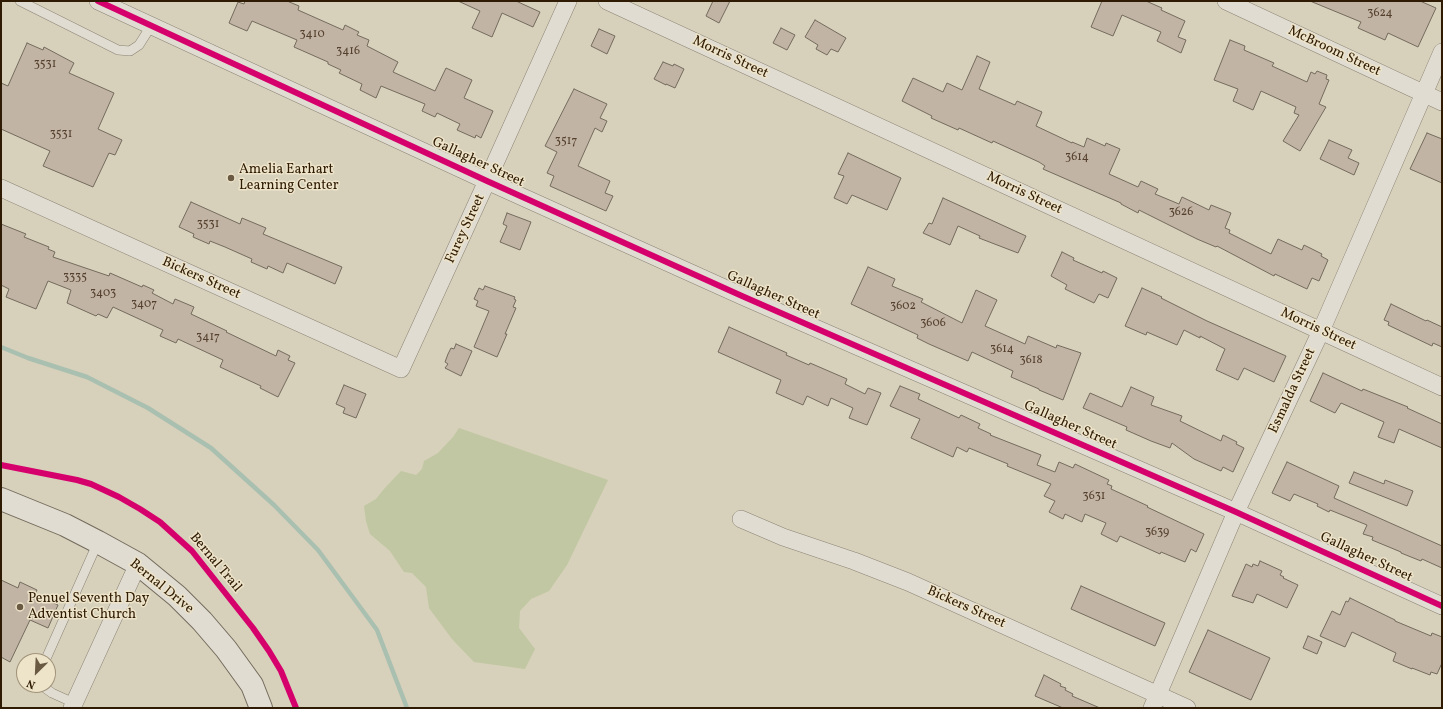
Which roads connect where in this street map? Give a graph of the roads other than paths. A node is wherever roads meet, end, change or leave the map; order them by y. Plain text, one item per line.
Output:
1 (20, 1) edge
2 (98, 1) edge
3 (568, 1) edge
4 (607, 1) edge
5 (1226, 1) edge
6 (151, 26) junction
7 (1442, 52) edge
8 (1424, 94) junction
9 (1442, 102) edge
10 (488, 181) junction
11 (1, 188) edge
12 (1321, 331) junction
13 (401, 369) joint
14 (1442, 387) edge
15 (1, 499) edge
16 (1236, 512) junction
17 (741, 519) dead end
18 (98, 542) junction
19 (138, 564) junction
20 (1442, 606) edge
21 (49, 653) edge
22 (52, 693) edge
23 (1155, 702) edge
24 (73, 706) edge
25 (261, 708) edge
26 (1187, 708) edge

1 - 6 lane
2 - 6 street, Gallagher Street
3 - 10 street, Furey Street
4 - 12 street, Morris Street
5 - 8 street, McBroom Street
6 - 10 street, Gallagher Street
7 - 8 street, Esmalda Street
8 - 9 street, McBroom Street
8 - 12 street, Esmalda Street
10 - 13 street, Furey Street
10 - 16 street, Gallagher Street
11 - 13 street, Bickers Street
12 - 14 street, Morris Street
12 - 16 street, Esmalda Street
15 - 18 street, Bernal Drive
16 - 20 street, Gallagher Street
16 - 23 street, Esmalda Street
17 - 23 street, Bickers Street
18 - 19 street, Bernal Drive
18 - 21 lane
19 - 24 street
19 - 25 street, Bernal Drive
22 - 24 lane
23 - 26 street, Bickers Street

